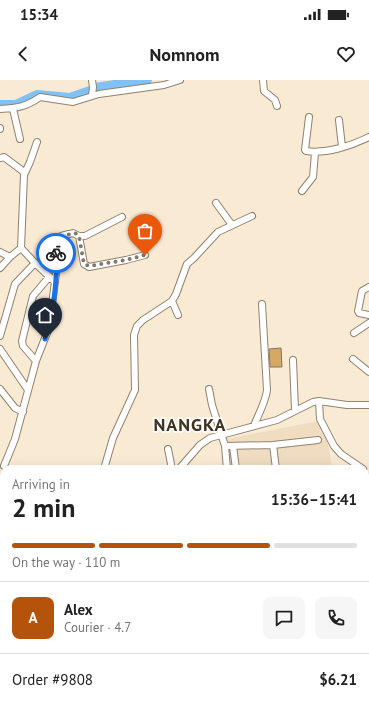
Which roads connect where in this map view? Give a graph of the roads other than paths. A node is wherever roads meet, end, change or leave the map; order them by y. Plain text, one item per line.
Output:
1 (92, 80) edge
2 (180, 80) edge
3 (263, 80) edge
4 (92, 95) junction
5 (277, 106) dead end
6 (0, 109) edge
7 (14, 109) junction
8 (309, 117) dead end
9 (339, 120) dead end
10 (369, 137) edge
11 (20, 139) dead end
12 (37, 142) dead end
13 (342, 147) junction
14 (314, 153) junction
15 (0, 158) edge
16 (24, 172) junction
17 (302, 191) dead end
18 (216, 203) dead end
19 (252, 216) dead end
20 (122, 217) dead end
21 (232, 225) junction
22 (79, 236) junction
23 (21, 248) junction
24 (0, 252) edge
25 (145, 255) dead end
26 (10, 257) junction
27 (35, 263) junction
28 (0, 268) edge
29 (49, 277) junction
30 (56, 282) junction
31 (369, 287) edge
32 (172, 301) junction
33 (262, 304) dead end
34 (178, 315) dead end
35 (369, 315) edge
36 (369, 323) edge
37 (354, 333) dead end
38 (0, 336) edge
39 (0, 349) edge
40 (353, 359) dead end
41 (293, 360) dead end
42 (36, 361) junction
43 (369, 372) edge
44 (209, 389) dead end
45 (0, 390) edge
46 (28, 390) junction
47 (319, 401) junction
48 (369, 405) edge
49 (295, 410) junction
50 (23, 412) junction
51 (254, 426) junction
52 (221, 435) junction
53 (318, 440) dead end
54 (273, 445) junction
55 (225, 446) junction
56 (233, 446) junction
57 (168, 449) dead end
58 (6, 465) edge
59 (105, 465) edge
60 (171, 465) edge
61 (182, 465) edge
62 (227, 465) edge
63 (235, 465) edge
64 (276, 465) edge
65 (357, 465) edge

1 - 4 street
2 - 4 street
3 - 5 street
4 - 7 street
6 - 7 street
7 - 11 street
8 - 14 street
9 - 13 street
10 - 13 street
12 - 16 street
13 - 14 street
14 - 17 street
15 - 16 street
16 - 23 street
18 - 21 street
19 - 21 street
20 - 22 street
21 - 32 street
22 - 25 street
22 - 30 street
23 - 26 street
23 - 27 street
24 - 26 street
26 - 28 street
27 - 29 street
27 - 38 street
29 - 30 street
29 - 42 street
30 - 42 street
31 - 35 street
32 - 34 street
32 - 59 street
33 - 51 street
36 - 37 street
39 - 46 street
40 - 43 street
41 - 49 street
42 - 46 street
44 - 52 street
45 - 50 street
46 - 50 street
47 - 48 street
47 - 49 street
47 - 65 street
49 - 51 street
50 - 58 street
51 - 52 street
52 - 55 street
52 - 61 street
53 - 54 street
54 - 56 street
54 - 64 street
55 - 56 street
55 - 62 street
56 - 63 street
57 - 60 street

